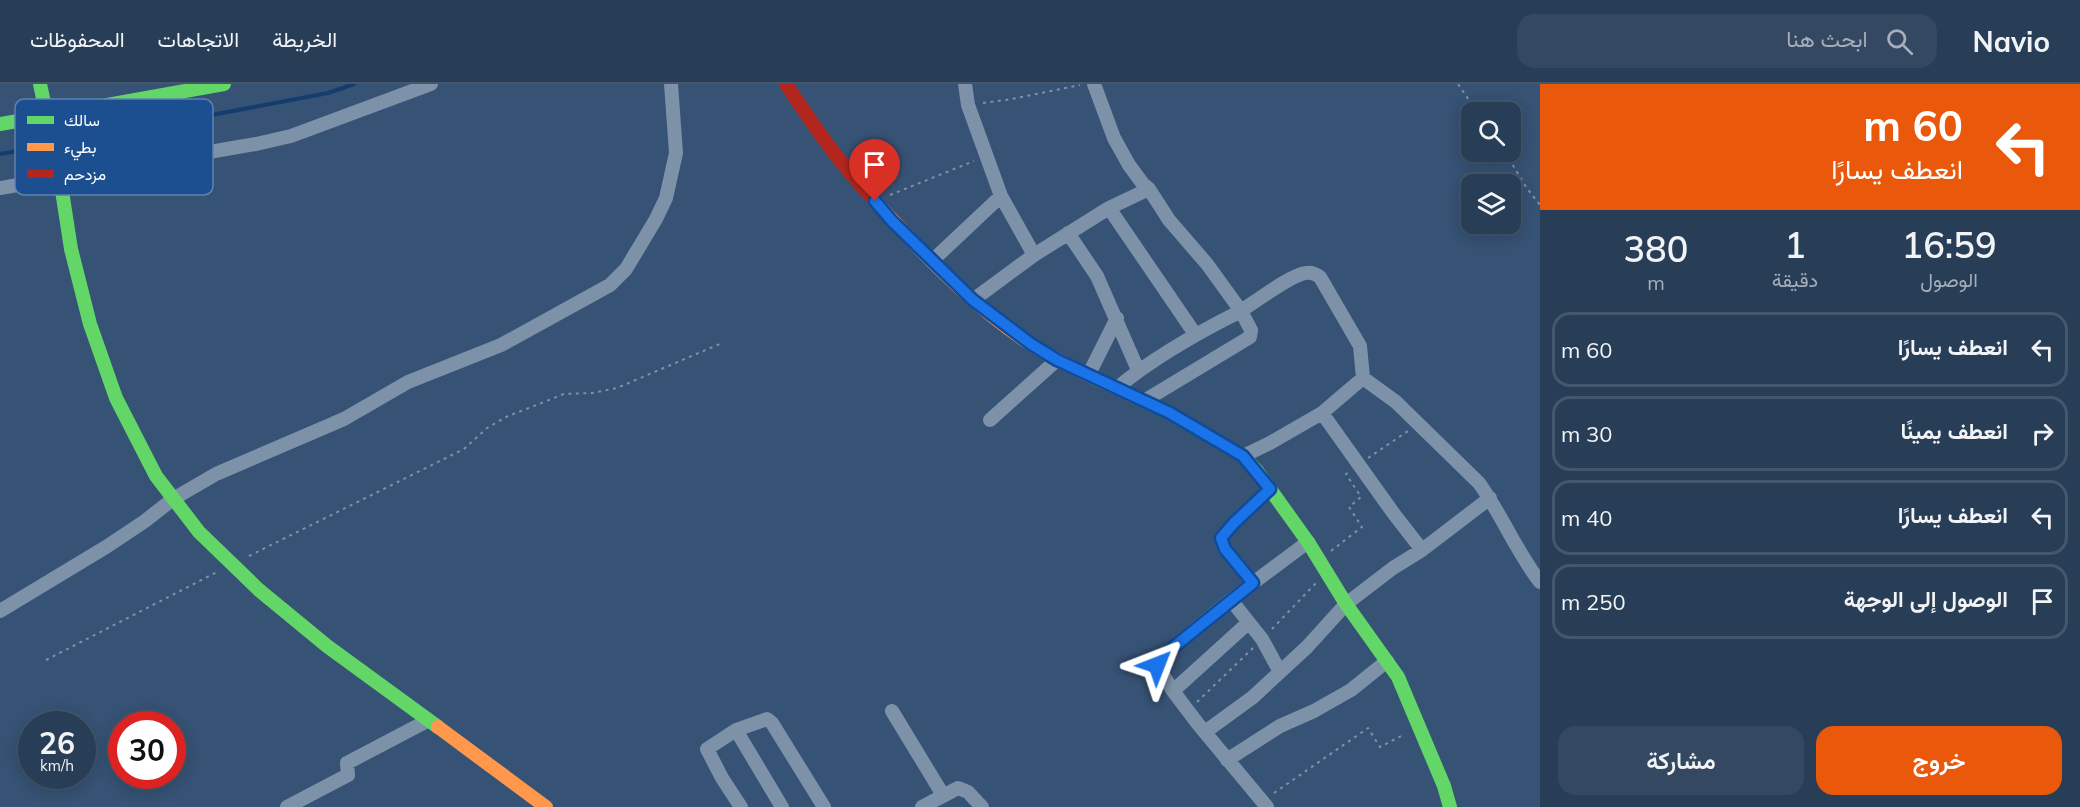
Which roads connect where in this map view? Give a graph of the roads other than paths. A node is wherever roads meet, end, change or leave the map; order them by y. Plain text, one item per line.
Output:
1 (40, 84) edge
2 (430, 84) edge
3 (671, 84) edge
4 (965, 84) edge
5 (1094, 84) edge
6 (217, 85) edge
7 (792, 85) edge
8 (44, 99) edge
9 (143, 99) edge
10 (15, 122) edge
11 (0, 124) edge
12 (213, 151) edge
13 (15, 186) edge
14 (0, 188) edge
15 (1149, 189) junction
16 (63, 195) edge
17 (1001, 196) junction
18 (1109, 208) junction
19 (1068, 233) junction
20 (1034, 255) junction
21 (934, 259) junction
22 (973, 300) junction
23 (1241, 310) junction
24 (1117, 318) junction
25 (1195, 334) junction
26 (1057, 360) junction
27 (1138, 370) junction
28 (1089, 374) junction
29 (1364, 378) junction
30 (1117, 388) junction
31 (1144, 401) junction
32 (1322, 413) junction
33 (990, 420) dead end
34 (1243, 456) junction
35 (1270, 489) junction
36 (1490, 498) junction
37 (173, 499) junction
38 (1308, 542) junction
39 (1422, 550) junction
40 (1540, 582) edge
41 (1253, 583) junction
42 (1231, 600) junction
43 (1346, 604) junction
44 (0, 610) edge
45 (1248, 623) junction
46 (1387, 661) junction
47 (1280, 672) junction
48 (1173, 691) junction
49 (892, 711) dead end
50 (428, 721) junction
51 (736, 730) junction
52 (1205, 732) junction
53 (1227, 760) junction
54 (941, 800) edge
55 (1264, 804) edge
56 (287, 807) edge
57 (546, 807) edge
58 (741, 807) edge
59 (782, 807) edge
60 (824, 807) edge
61 (922, 807) edge
62 (982, 807) edge
63 (1450, 807) edge

1 - 8 street
2 - 12 street
3 - 37 street
4 - 17 street
5 - 15 street
6 - 9 street
7 - 21 street
10 - 11 street
13 - 14 street
15 - 18 street
15 - 23 street
16 - 37 street
17 - 20 street
17 - 21 street
18 - 19 street
18 - 25 street
19 - 20 street
19 - 24 street
20 - 22 street
21 - 22 street
22 - 26 street
23 - 25 street
23 - 29 street
23 - 31 street
24 - 27 street
24 - 28 street
25 - 27 street
26 - 28 street
26 - 33 street
27 - 30 street
28 - 30 street
29 - 32 street
29 - 36 street
30 - 31 street
31 - 34 street
32 - 34 street
32 - 39 street
34 - 35 street
35 - 38 street
35 - 41 street
36 - 39 street
36 - 40 street
37 - 44 street
37 - 50 street
38 - 41 street
38 - 43 street
39 - 43 street
41 - 42 street
42 - 45 street
42 - 48 street
43 - 46 street
43 - 47 street
45 - 47 street
45 - 48 street
46 - 53 street
46 - 63 street
47 - 52 street
48 - 52 street
49 - 54 street
50 - 56 street
50 - 57 street
51 - 58 street
51 - 59 street
51 - 60 street
52 - 53 street
53 - 55 street
54 - 61 street
54 - 62 street

